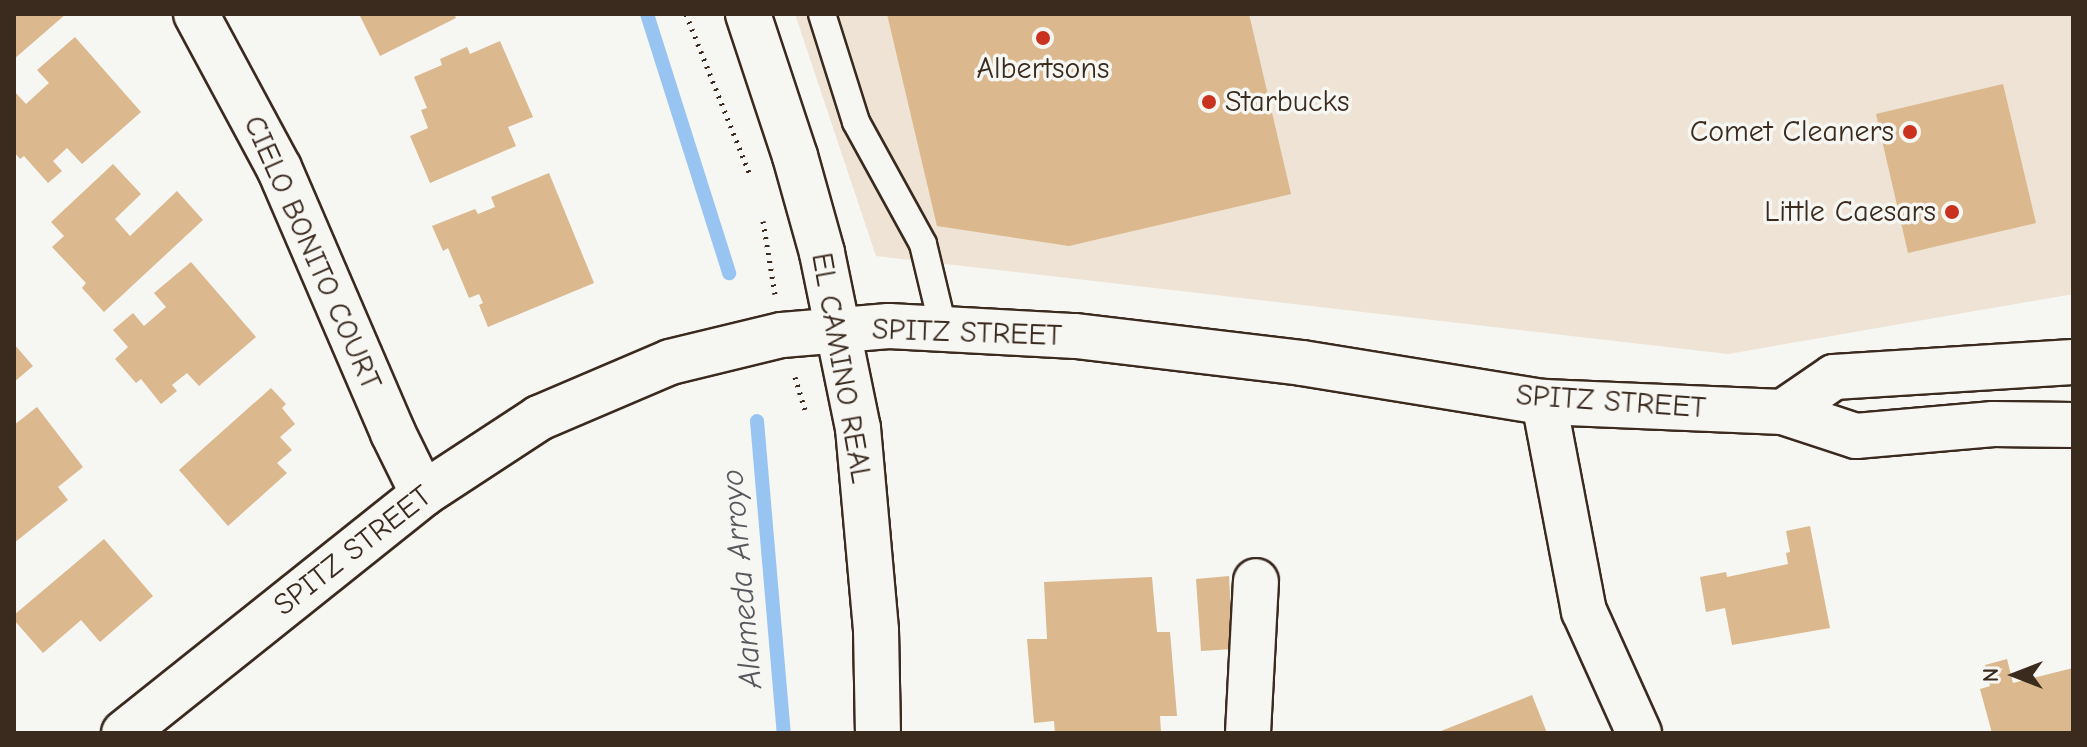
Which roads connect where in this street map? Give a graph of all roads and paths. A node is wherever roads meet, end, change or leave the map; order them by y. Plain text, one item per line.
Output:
1 (196, 14) edge
2 (686, 14) edge
3 (748, 14) edge
4 (822, 14) edge
5 (753, 184) dead end
6 (762, 213) dead end
7 (943, 327) junction
8 (838, 333) junction
9 (782, 335) junction
10 (2073, 362) edge
11 (1544, 402) junction
12 (1783, 412) junction
13 (2073, 425) edge
14 (423, 494) junction
15 (1256, 581) dead end
16 (124, 733) edge
17 (878, 733) edge
18 (1248, 733) edge
19 (1639, 733) edge

1 - 14 street, CIELO BONITO COURT
2 - 5 path
3 - 8 street, EL CAMINO REAL
4 - 7 lane
6 - 9 path
7 - 8 street, SPITZ STREET
7 - 11 street, SPITZ STREET
8 - 9 street, SPITZ STREET
8 - 17 street, EL CAMINO REAL
9 - 14 street, SPITZ STREET
10 - 12 street
11 - 12 street, SPITZ STREET
11 - 19 street
12 - 13 street, SPITZ STREET
14 - 16 street, SPITZ STREET
15 - 18 street

